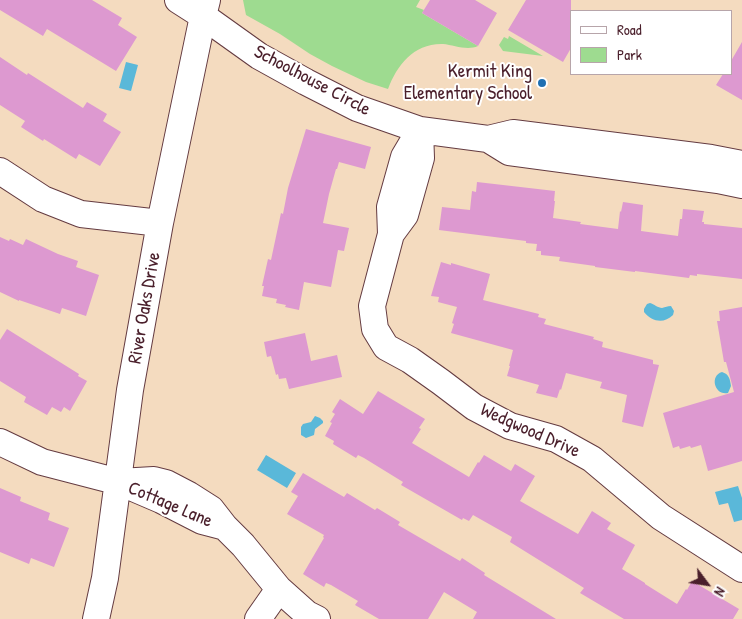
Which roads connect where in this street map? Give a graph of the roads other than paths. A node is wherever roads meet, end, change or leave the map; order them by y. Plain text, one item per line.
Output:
1 (178, 0) edge
2 (205, 8) edge
3 (420, 130) junction
4 (488, 139) junction
5 (742, 164) edge
6 (0, 172) edge
7 (742, 185) edge
8 (160, 223) junction
9 (0, 442) edge
10 (119, 482) junction
11 (742, 569) edge
12 (279, 589) junction
13 (96, 619) edge
14 (258, 619) edge
15 (317, 619) edge

1 - 2 street, Schoolhouse Circle
2 - 3 street, Schoolhouse Circle
2 - 8 street, River Oaks Drive
3 - 4 street, Schoolhouse Circle
3 - 11 street, Wedgwood Drive
4 - 5 street, Schoolhouse Circle
4 - 7 street, Schoolhouse Circle
6 - 8 street
8 - 10 street, River Oaks Drive
9 - 10 street, Cottage Lane
10 - 12 street, Cottage Lane
10 - 13 street, River Oaks Drive
12 - 14 street
12 - 15 street, Cottage Lane

